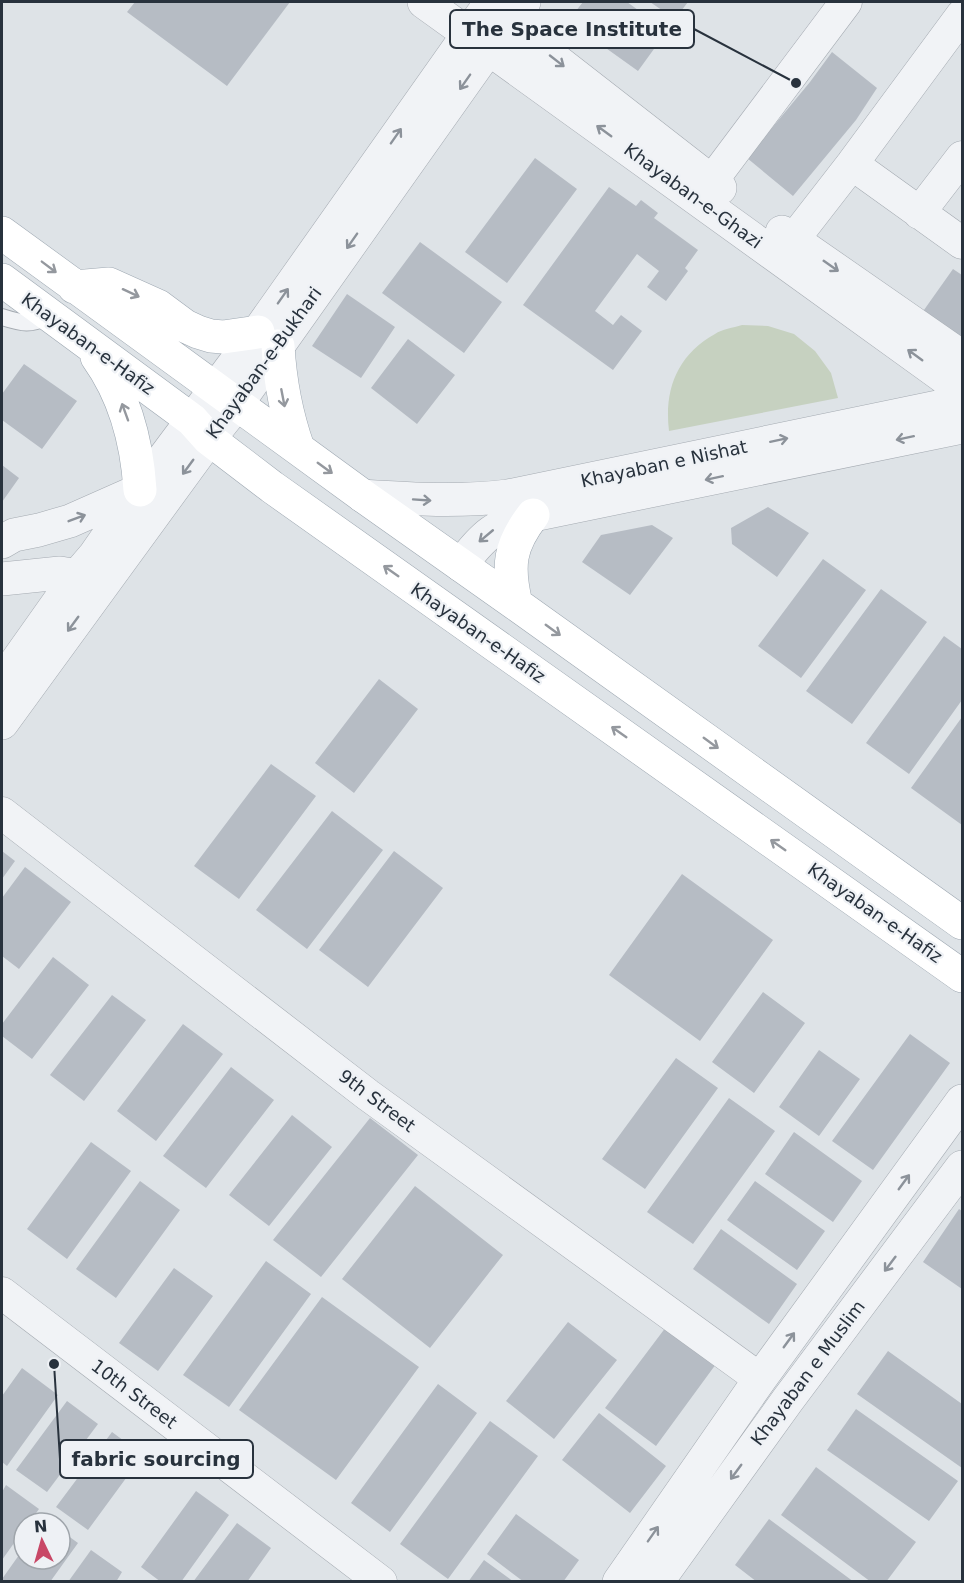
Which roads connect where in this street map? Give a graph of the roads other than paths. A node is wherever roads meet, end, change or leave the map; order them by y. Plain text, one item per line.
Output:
1 (424, 2) edge
2 (846, 2) edge
3 (963, 15) edge
4 (492, 17) edge
5 (963, 157) edge
6 (852, 164) junction
7 (711, 182) junction
8 (919, 213) junction
9 (2, 233) edge
10 (959, 236) edge
11 (793, 240) junction
12 (2, 280) edge
13 (74, 287) junction
14 (2, 316) edge
15 (51, 316) junction
16 (268, 339) junction
17 (86, 342) junction
18 (963, 357) edge
19 (963, 390) edge
20 (226, 397) junction
21 (963, 402) edge
22 (963, 427) edge
23 (200, 430) junction
24 (298, 448) junction
25 (140, 490) junction
26 (363, 496) junction
27 (533, 515) junction
28 (2, 542) edge
29 (461, 565) junction
30 (5, 569) edge
31 (97, 571) junction
32 (516, 604) junction
33 (41, 628) junction
34 (2, 682) edge
35 (2, 723) edge
36 (2, 813) edge
37 (963, 923) edge
38 (963, 976) edge
39 (963, 1101) edge
40 (963, 1167) edge
41 (2, 1293) edge
42 (760, 1379) junction
43 (642, 1576) edge
44 (381, 1581) edge

1 - 4 street, Khayaban-e-Ghazi
2 - 7 street
3 - 6 street
4 -> 7 street, Khayaban-e-Ghazi
4 - 16 street, Khayaban-e-Bukhari
19 -> 4 street, Khayaban-e-Ghazi
5 - 8 street
6 - 8 street
6 - 11 street
7 - 11 street, Khayaban-e-Ghazi
8 - 10 street
9 -> 13 main road
11 -> 18 street, Khayaban-e-Ghazi
12 - 15 main road, Khayaban-e-Hafiz
13 -> 16 main road
13 - 20 main road
14 - 15 lane
15 - 17 main road, Khayaban-e-Hafiz
16 - 20 street, Khayaban-e-Bukhari
16 -> 24 main road
17 - 23 main road, Khayaban-e-Hafiz
25 -> 17 main road
20 - 23 street, Khayaban-e-Bukhari
20 - 24 main road
26 -> 21 street, Khayaban e Nishat
22 -> 27 street, Khayaban e Nishat
23 - 25 street, Khayaban-e-Bukhari
23 -> 31 street, Khayaban-e-Bukhari
38 -> 23 main road, Khayaban-e-Hafiz
24 -> 26 main road
28 -> 25 street
25 - 31 street, Khayaban-e-Bukhari
26 - 29 main road
27 -> 29 street, Khayaban e Nishat
27 - 32 main road
29 - 32 main road
30 - 31 street
30 - 33 street
31 - 33 street, Khayaban-e-Bukhari
31 -> 35 street, Khayaban-e-Bukhari
32 -> 37 main road
33 - 34 street, Khayaban-e-Bukhari
36 - 42 street, 9th Street
42 -> 39 street
40 -> 43 street, Khayaban e Muslim
41 - 44 street, 10th Street
43 -> 42 street

